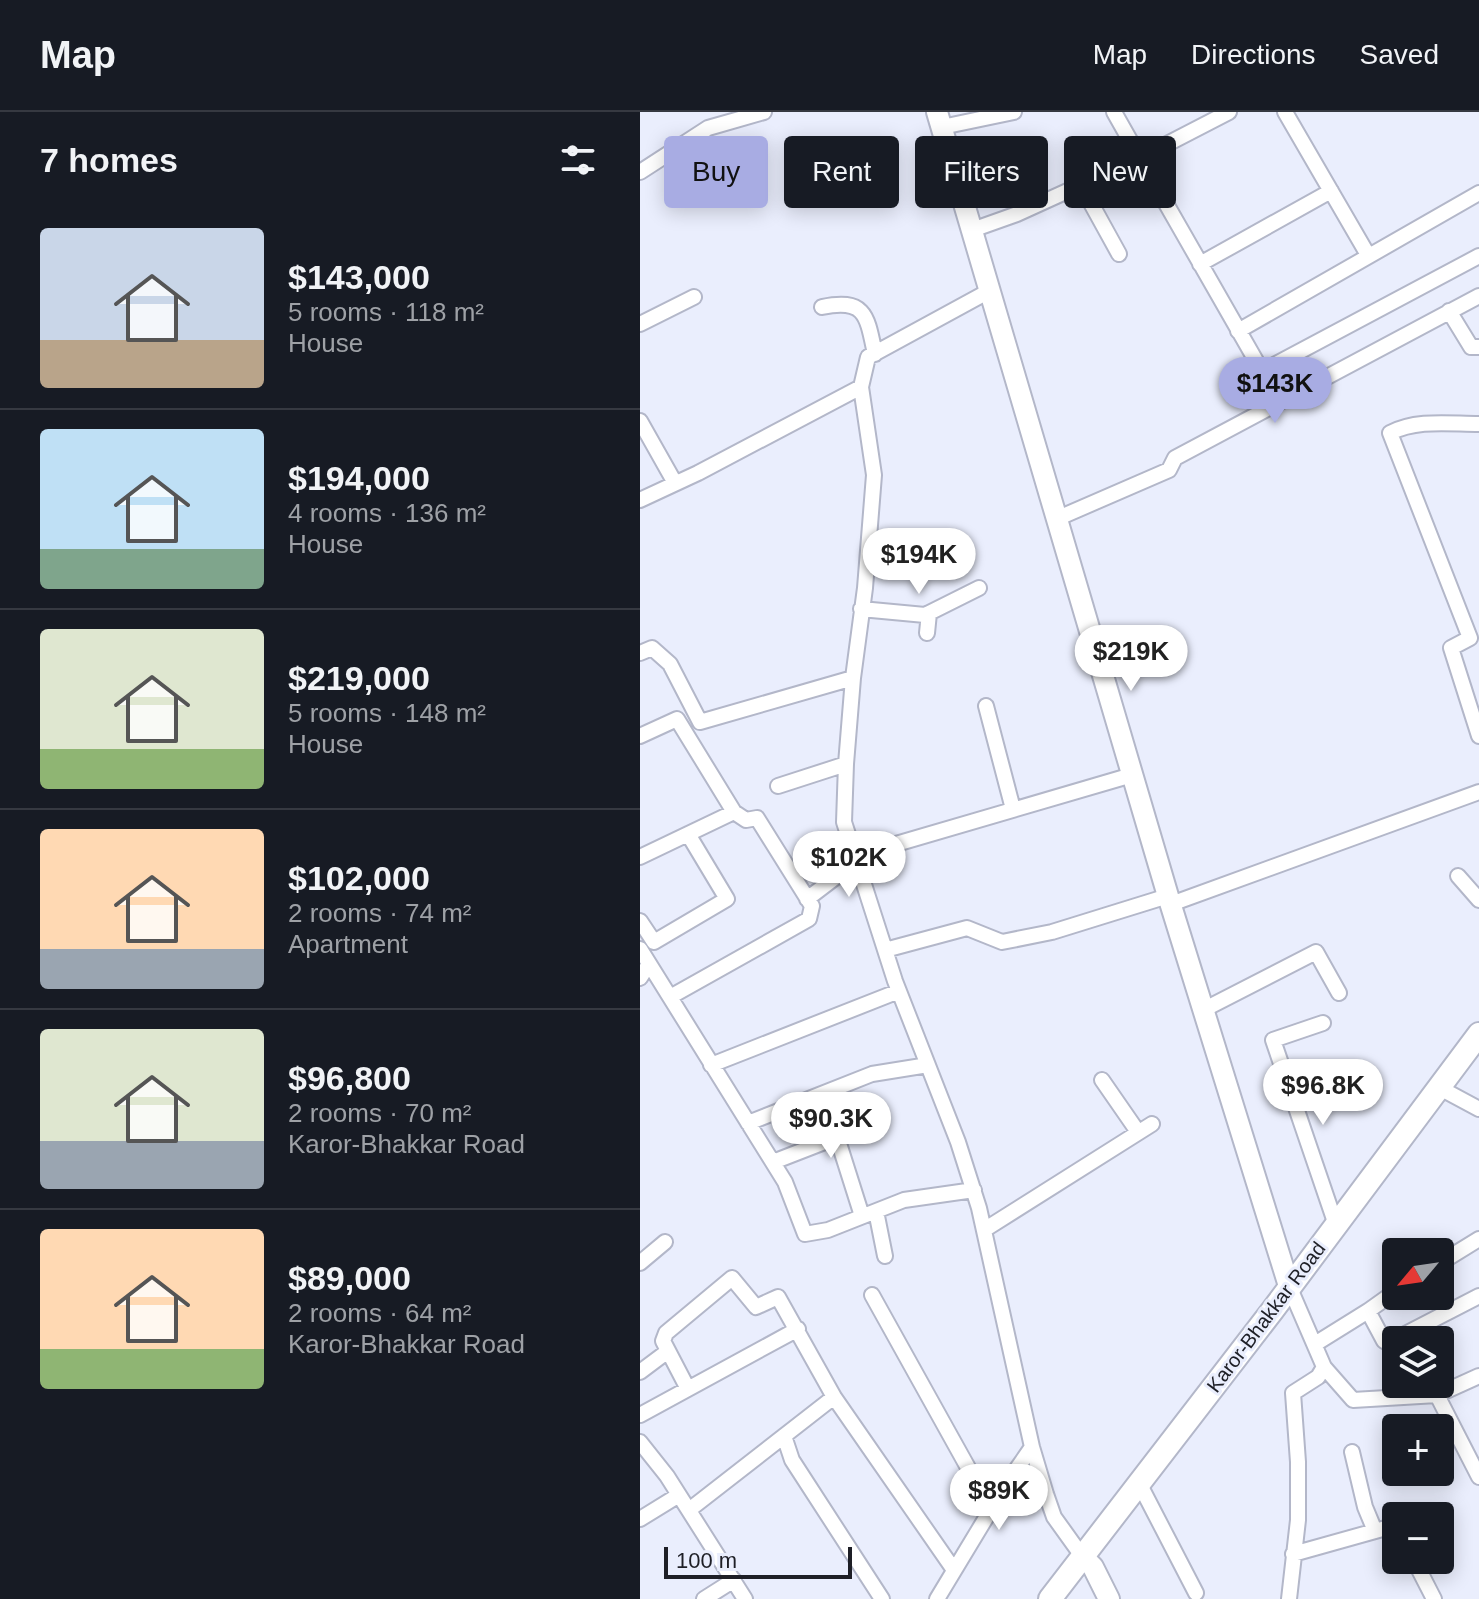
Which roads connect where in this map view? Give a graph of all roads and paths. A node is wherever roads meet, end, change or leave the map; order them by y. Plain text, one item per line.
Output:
1 (764, 112) edge
2 (1014, 112) edge
3 (1114, 112) edge
4 (1229, 112) edge
5 (1285, 112) edge
6 (939, 119) edge
7 (1128, 136) edge
8 (1176, 139) edge
9 (640, 172) edge
10 (1331, 191) junction
11 (1064, 193) edge
12 (1479, 193) edge
13 (1094, 208) edge
14 (1168, 208) edge
15 (972, 230) junction
16 (1119, 254) dead end
17 (1368, 255) junction
18 (1479, 256) edge
19 (1200, 264) junction
20 (991, 290) junction
21 (1479, 296) edge
22 (694, 297) dead end
23 (822, 307) dead end
24 (1449, 311) junction
25 (640, 324) edge
26 (1238, 331) junction
27 (1479, 347) edge
28 (875, 354) junction
29 (1261, 372) junction
30 (861, 387) junction
31 (1279, 401) junction
32 (640, 421) edge
33 (1479, 424) edge
34 (675, 483) junction
35 (640, 500) edge
36 (1056, 519) junction
37 (979, 588) dead end
38 (861, 609) junction
39 (929, 613) junction
40 (927, 633) dead end
41 (640, 653) edge
42 (853, 678) junction
43 (986, 706) dead end
44 (640, 736) edge
45 (1479, 736) edge
46 (846, 764) junction
47 (1132, 775) junction
48 (778, 786) dead end
49 (1479, 792) edge
50 (1013, 809) junction
51 (734, 812) junction
52 (688, 834) junction
53 (640, 857) edge
54 (856, 859) junction
55 (1458, 876) dead end
56 (807, 899) junction
57 (1169, 900) junction
58 (1479, 900) edge
59 (640, 921) edge
60 (885, 950) junction
61 (643, 955) edge
62 (640, 978) edge
63 (899, 991) junction
64 (1339, 993) dead end
65 (670, 997) junction
66 (1203, 1010) junction
67 (1323, 1023) dead end
68 (1479, 1034) edge
69 (711, 1065) junction
70 (928, 1065) junction
71 (1102, 1080) dead end
72 (1438, 1087) junction
73 (820, 1095) junction
74 (1479, 1109) edge
75 (876, 1122) dead end
76 (748, 1123) junction
77 (1152, 1124) dead end
78 (1138, 1132) junction
79 (837, 1137) junction
80 (773, 1162) junction
81 (974, 1190) junction
82 (869, 1214) junction
83 (1336, 1225) junction
84 (984, 1230) junction
85 (1479, 1239) edge
86 (665, 1242) dead end
87 (1454, 1254) edge
88 (885, 1256) dead end
89 (640, 1263) edge
90 (1289, 1286) junction
91 (872, 1295) dead end
92 (1479, 1296) edge
93 (1382, 1301) edge
94 (1368, 1311) junction
95 (798, 1329) junction
96 (1315, 1344) junction
97 (668, 1351) junction
98 (1324, 1367) junction
99 (640, 1372) edge
100 (1479, 1376) edge
101 (1454, 1387) edge
102 (688, 1389) junction
103 (834, 1397) junction
104 (1385, 1398) edge
105 (1439, 1398) edge
106 (640, 1415) edge
107 (784, 1436) junction
108 (640, 1442) edge
109 (1032, 1447) junction
110 (1352, 1452) dead end
111 (1478, 1474) edge
112 (1139, 1483) junction
113 (679, 1495) junction
114 (991, 1509) junction
115 (689, 1510) junction
116 (640, 1519) edge
117 (1382, 1530) edge
118 (1375, 1531) junction
119 (1293, 1554) junction
120 (1082, 1556) junction
121 (954, 1570) junction
122 (1421, 1574) edge
123 (734, 1580) junction
124 (1196, 1593) dead end
125 (704, 1599) edge
126 (745, 1599) edge
127 (882, 1599) edge
128 (937, 1599) edge
129 (1050, 1599) edge
130 (1109, 1599) edge
131 (1289, 1599) edge
132 (1434, 1599) edge

1 - 9 street
2 - 6 street
3 - 7 street
4 - 8 street
5 - 10 street
6 - 15 main road
10 - 17 street
10 - 19 street
11 - 15 street
12 - 17 street
13 - 16 street
14 - 19 street
15 - 20 main road
17 - 26 street
18 - 29 street
19 - 26 street
20 - 28 street
20 - 36 main road
21 - 24 street
22 - 25 street
23 - 28 street
24 - 27 street
24 - 31 street
26 - 29 street
28 - 30 street
29 - 31 street
30 - 34 street
30 - 38 street
31 - 36 street
32 - 34 street
33 - 45 street
34 - 35 street
36 - 47 main road
37 - 39 street
38 - 39 street
38 - 42 street
39 - 40 street
41 - 42 street
42 - 46 street
43 - 50 street
44 - 51 street
46 - 48 street
46 - 54 street
47 - 50 street
47 - 57 main road
49 - 57 street
50 - 54 street
51 - 52 street
51 - 56 street
52 - 53 street
52 - 59 street
54 - 56 street
54 - 60 street
55 - 58 street
56 - 65 street
57 - 60 street
57 - 66 main road
60 - 63 street
61 - 62 street
61 - 65 street
63 - 69 street
63 - 70 street
64 - 66 street
65 - 69 street
66 - 90 main road
67 - 83 street
68 - 72 main road, Karor-Bhakkar Road
69 - 76 street
70 - 73 street
70 - 81 street
71 - 78 street
72 - 74 street
72 - 83 main road, Karor-Bhakkar Road
73 - 76 street
73 - 79 street
75 - 79 street
76 - 80 street
77 - 78 street
78 - 84 street
79 - 80 street
79 - 82 street
80 - 82 street
81 - 82 street
81 - 84 street
82 - 88 street
83 - 90 main road, Karor-Bhakkar Road
84 - 109 street
85 - 87 street
86 - 89 street
90 - 96 street
90 - 112 main road, Karor-Bhakkar Road
91 - 114 street
92 - 94 street
93 - 94 street
94 - 96 street
95 - 97 street
95 - 102 street
95 - 103 street
96 - 98 street
97 - 99 street
97 - 102 street
98 - 104 street
98 - 119 street
100 - 101 street
102 - 106 street
103 - 107 street
103 - 121 street
105 - 111 street
107 - 115 street
107 - 127 street
108 - 113 street
109 - 114 street
109 - 120 street
110 - 118 street
112 - 120 main road, Karor-Bhakkar Road
112 - 124 street
113 - 115 street
113 - 116 street
114 - 121 street
115 - 123 street
117 - 118 street
118 - 119 street
119 - 131 street
120 - 129 main road, Karor-Bhakkar Road
120 - 130 main road
121 - 128 street
122 - 132 street
123 - 125 street
123 - 126 street

